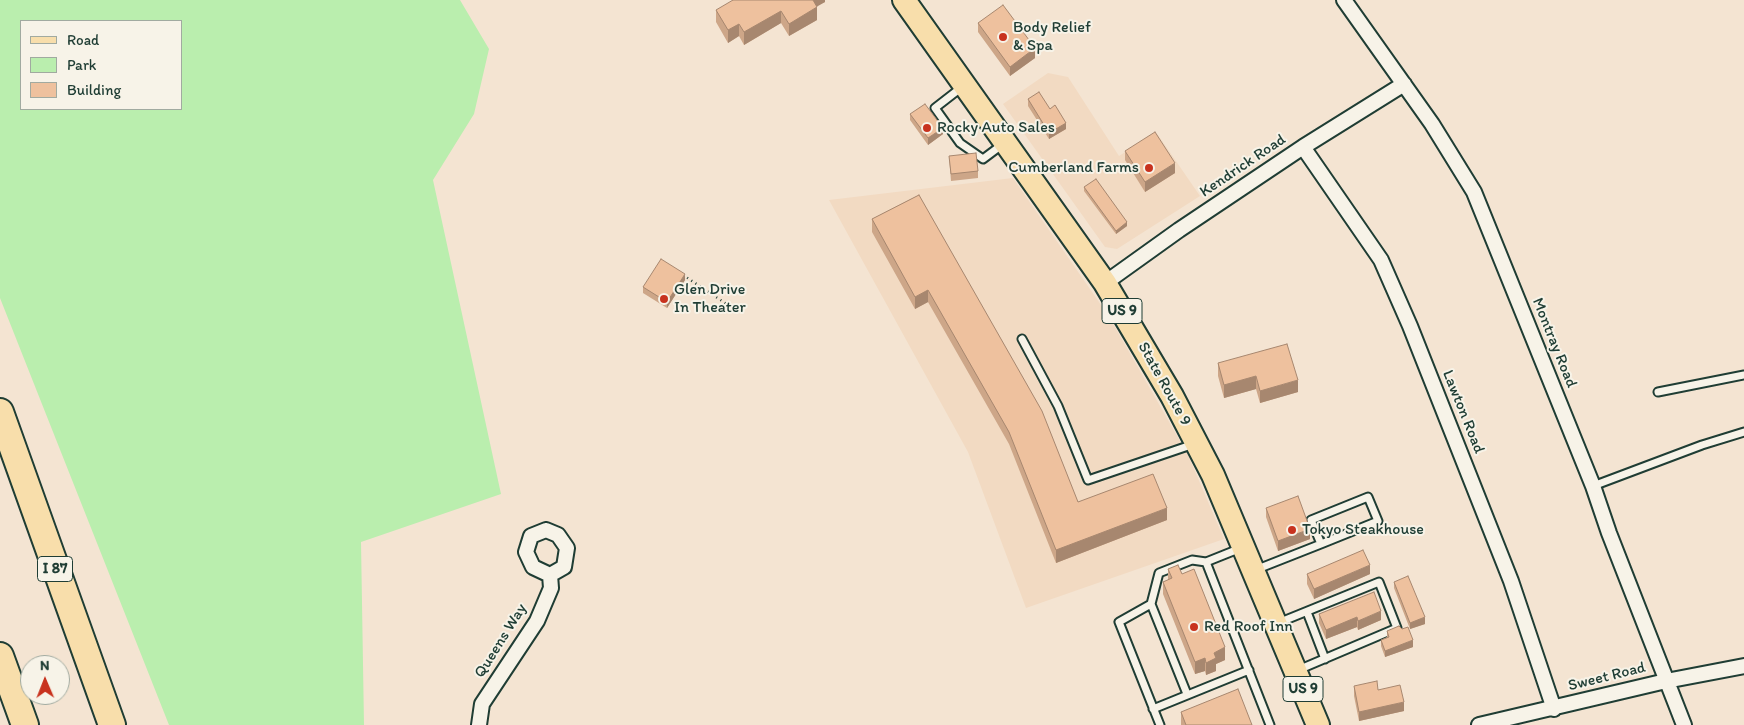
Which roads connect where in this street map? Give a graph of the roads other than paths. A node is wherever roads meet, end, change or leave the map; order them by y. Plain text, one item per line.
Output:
1 (904, 0) edge
2 (1344, 0) edge
3 (1404, 84) junction
4 (964, 85) junction
5 (1005, 143) junction
6 (1303, 147) junction
7 (1105, 283) junction
8 (1022, 339) dead end
9 (1744, 375) edge
10 (1658, 392) dead end
11 (0, 412) edge
12 (1744, 432) edge
13 (1196, 443) junction
14 (1593, 486) junction
15 (1321, 544) junction
16 (1244, 547) junction
17 (1206, 562) junction
18 (1254, 571) junction
19 (550, 575) dead end
20 (1151, 604) junction
21 (1306, 612) junction
22 (1276, 624) junction
23 (0, 656) edge
24 (1325, 659) junction
25 (1744, 666) edge
26 (1249, 670) junction
27 (1295, 671) junction
28 (1666, 681) junction
29 (1188, 694) junction
30 (1154, 709) junction
31 (1554, 709) junction
32 (1518, 721) edge
33 (25, 725) edge
34 (112, 725) edge
35 (479, 725) edge
36 (1160, 725) edge
37 (1270, 725) edge
38 (1318, 725) edge
39 (1479, 725) edge
40 (1684, 725) edge

1 - 4 main road, State Route 9 / US 9
2 - 3 street, Montray Road
3 - 6 street, Kendrick Road
3 - 14 street, Montray Road
4 - 5 main road, State Route 9 / US 9
4 - 5 lane
5 - 7 main road, State Route 9 / US 9
6 - 7 street, Kendrick Road
6 - 31 street, Lawton Road
7 - 13 main road, State Route 9 / US 9
8 - 13 lane
9 - 10 lane
11 - 34 highway, I 87
12 - 14 lane
13 - 16 main road, State Route 9 / US 9
14 - 28 street, Montray Road
15 - 15 lane
15 - 18 lane
16 - 17 lane
16 - 18 main road, State Route 9 / US 9
17 - 20 lane
17 - 26 lane
18 - 22 main road, State Route 9 / US 9
19 - 35 street, Queens Way
20 - 29 lane
20 - 30 lane
21 - 22 lane
21 - 24 lane
21 - 24 lane
22 - 27 main road, State Route 9 / US 9
23 - 33 highway
24 - 27 lane
25 - 28 street, Sweet Road
26 - 29 lane
26 - 37 lane
27 - 38 main road, State Route 9 / US 9
28 - 31 street, Sweet Road
28 - 40 street, Montray Road
29 - 30 lane
30 - 36 lane
31 - 32 street, Sweet Road
32 - 39 street, Sweet Road

